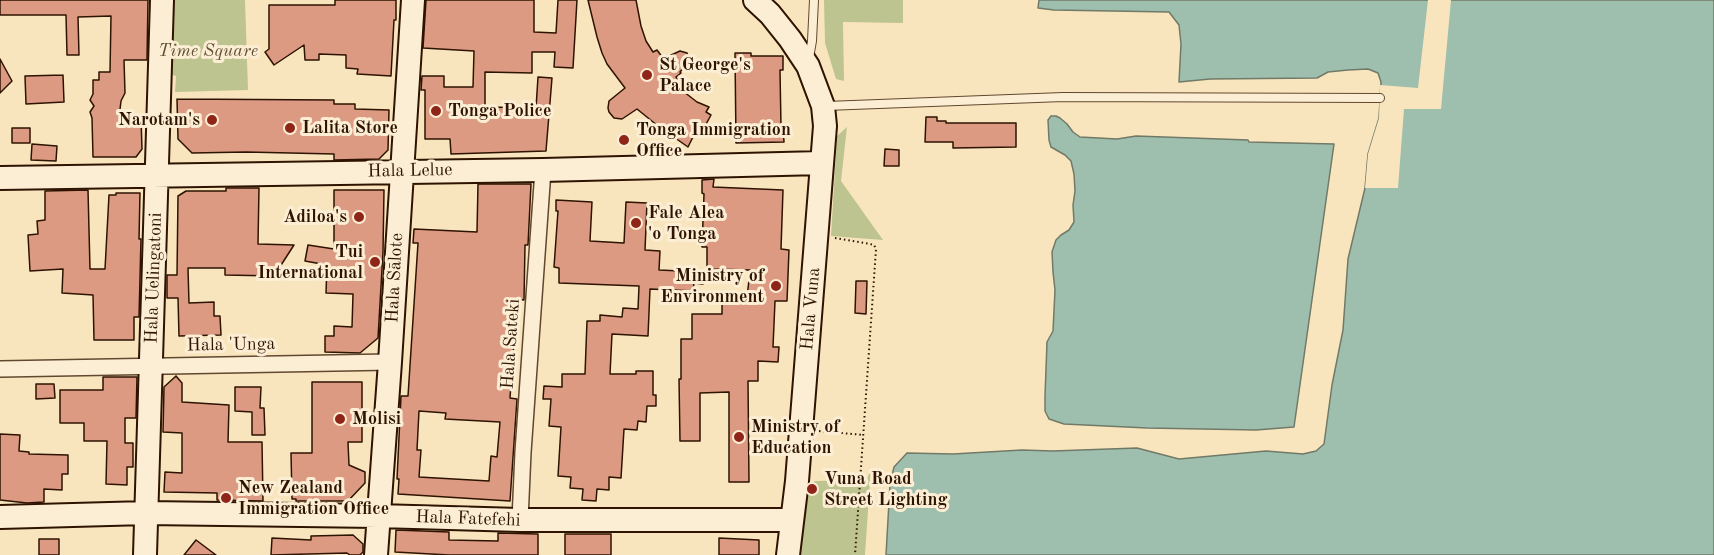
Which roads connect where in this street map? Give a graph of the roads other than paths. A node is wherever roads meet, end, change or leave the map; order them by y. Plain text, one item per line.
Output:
1 (162, 0) edge
2 (412, 0) edge
3 (755, 0) edge
4 (814, 0) edge
5 (808, 66) junction
6 (1380, 98) dead end
7 (823, 106) junction
8 (821, 163) junction
9 (543, 170) junction
10 (401, 171) junction
11 (157, 174) junction
12 (0, 177) edge
13 (390, 362) junction
14 (151, 366) junction
15 (0, 369) edge
16 (146, 513) junction
17 (378, 516) junction
18 (0, 517) edge
19 (520, 520) junction
20 (792, 520) junction
21 (145, 555) edge
22 (376, 555) edge
23 (788, 555) edge

1 - 11 street, Hala Uelingatoni
2 - 10 street, Hala Sālote
3 - 5 street, Hala Vuna
4 - 5 lane
5 - 7 street, Hala Vuna
6 - 7 lane
7 - 8 street, Hala Vuna
8 - 9 street, Hala Lelue
8 - 20 street, Hala Vuna
9 - 10 street, Hala Lelue
9 - 19 street, Hala Sateki
10 - 11 street, Hala Lelue
10 - 13 street, Hala Sālote
11 - 12 street, Hala Lelue
11 - 14 street, Hala Uelingatoni
13 - 14 street, Hala 'Unga
13 - 17 street, Hala Sālote
14 - 15 street, Hala 'Unga
14 - 16 street, Hala Uelingatoni
16 - 17 street, Hala Fatefehi
16 - 18 street, Hala Fatefehi
16 - 21 street, Hala Uelingatoni
17 - 19 street, Hala Fatefehi
17 - 22 street, Hala Sālote
19 - 20 street, Hala Fatefehi
20 - 23 street, Hala Vuna

